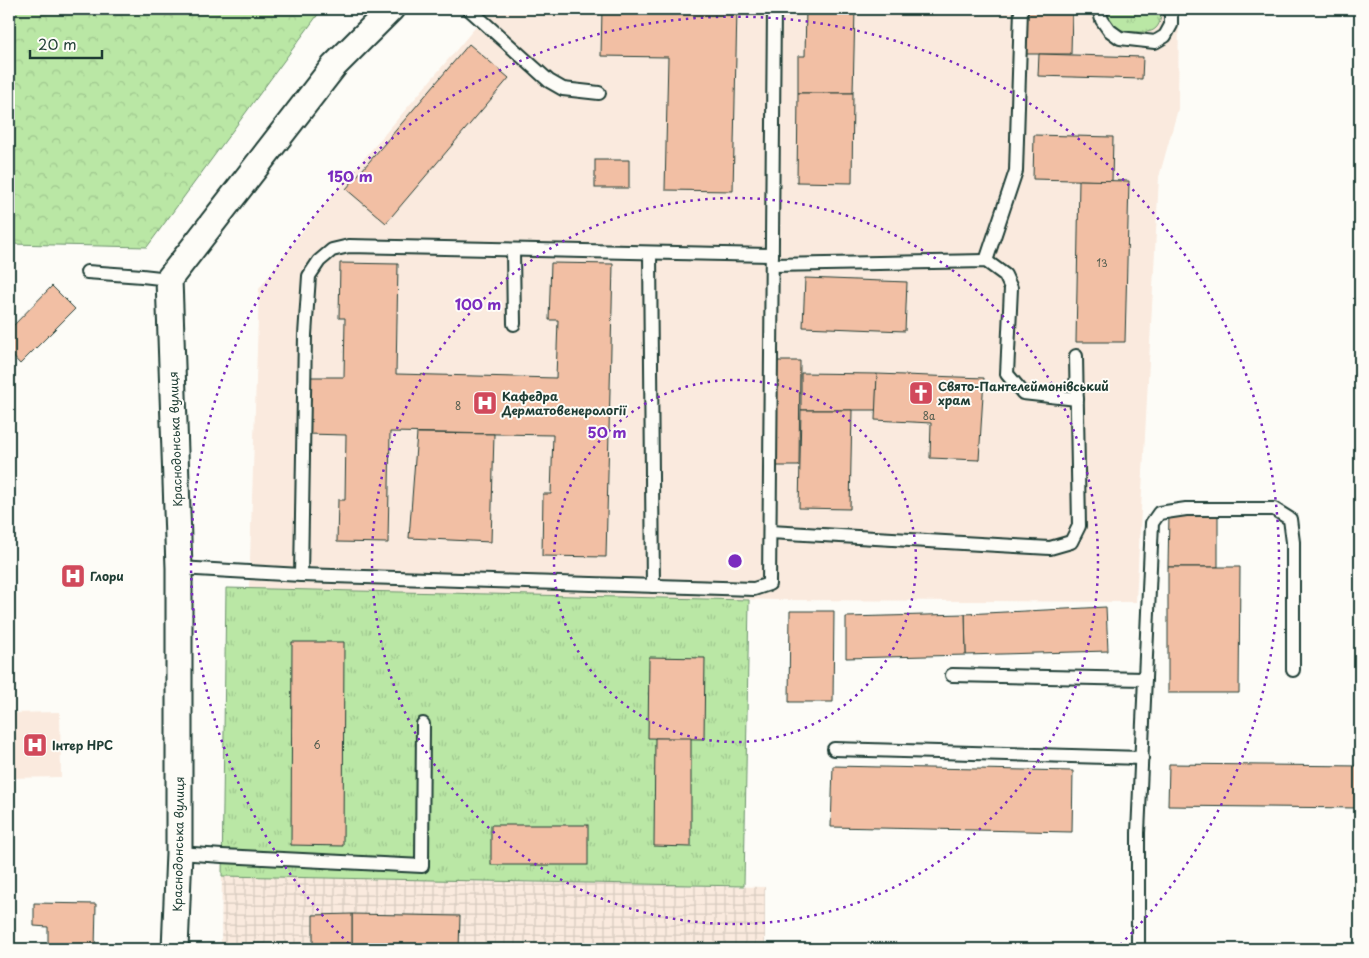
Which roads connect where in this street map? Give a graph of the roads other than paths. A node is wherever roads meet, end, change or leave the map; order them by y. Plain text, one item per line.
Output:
1 (391, 9) edge
2 (469, 9) edge
3 (774, 9) edge
4 (1020, 9) edge
5 (1099, 9) edge
6 (1171, 9) edge
7 (599, 93) dead end
8 (513, 251) junction
9 (650, 253) junction
10 (772, 260) junction
11 (986, 261) junction
12 (87, 272) dead end
13 (169, 279) junction
14 (514, 324) dead end
15 (1076, 356) dead end
16 (1077, 399) junction
17 (770, 532) junction
18 (180, 568) junction
19 (300, 575) junction
20 (653, 586) junction
21 (1292, 670) dead end
22 (952, 675) dead end
23 (1145, 679) junction
24 (423, 724) dead end
25 (834, 748) dead end
26 (1142, 758) junction
27 (180, 853) junction
28 (175, 949) edge
29 (1138, 949) edge

1 - 13 street
2 - 7 lane
3 - 10 lane
4 - 11 lane
5 - 6 lane
8 - 9 lane
8 - 14 lane
8 - 19 lane
9 - 10 lane
9 - 20 lane
10 - 11 lane
10 - 17 lane
11 - 16 lane
12 - 13 lane
13 - 18 street, Краснодонська вулиця
15 - 16 lane
16 - 17 lane
17 - 20 lane
18 - 19 lane
18 - 27 street, Краснодонська вулиця
19 - 20 lane
21 - 23 lane
22 - 23 lane
23 - 26 lane
24 - 27 lane
25 - 26 lane
26 - 29 lane
27 - 28 street, Краснодонська вулиця

